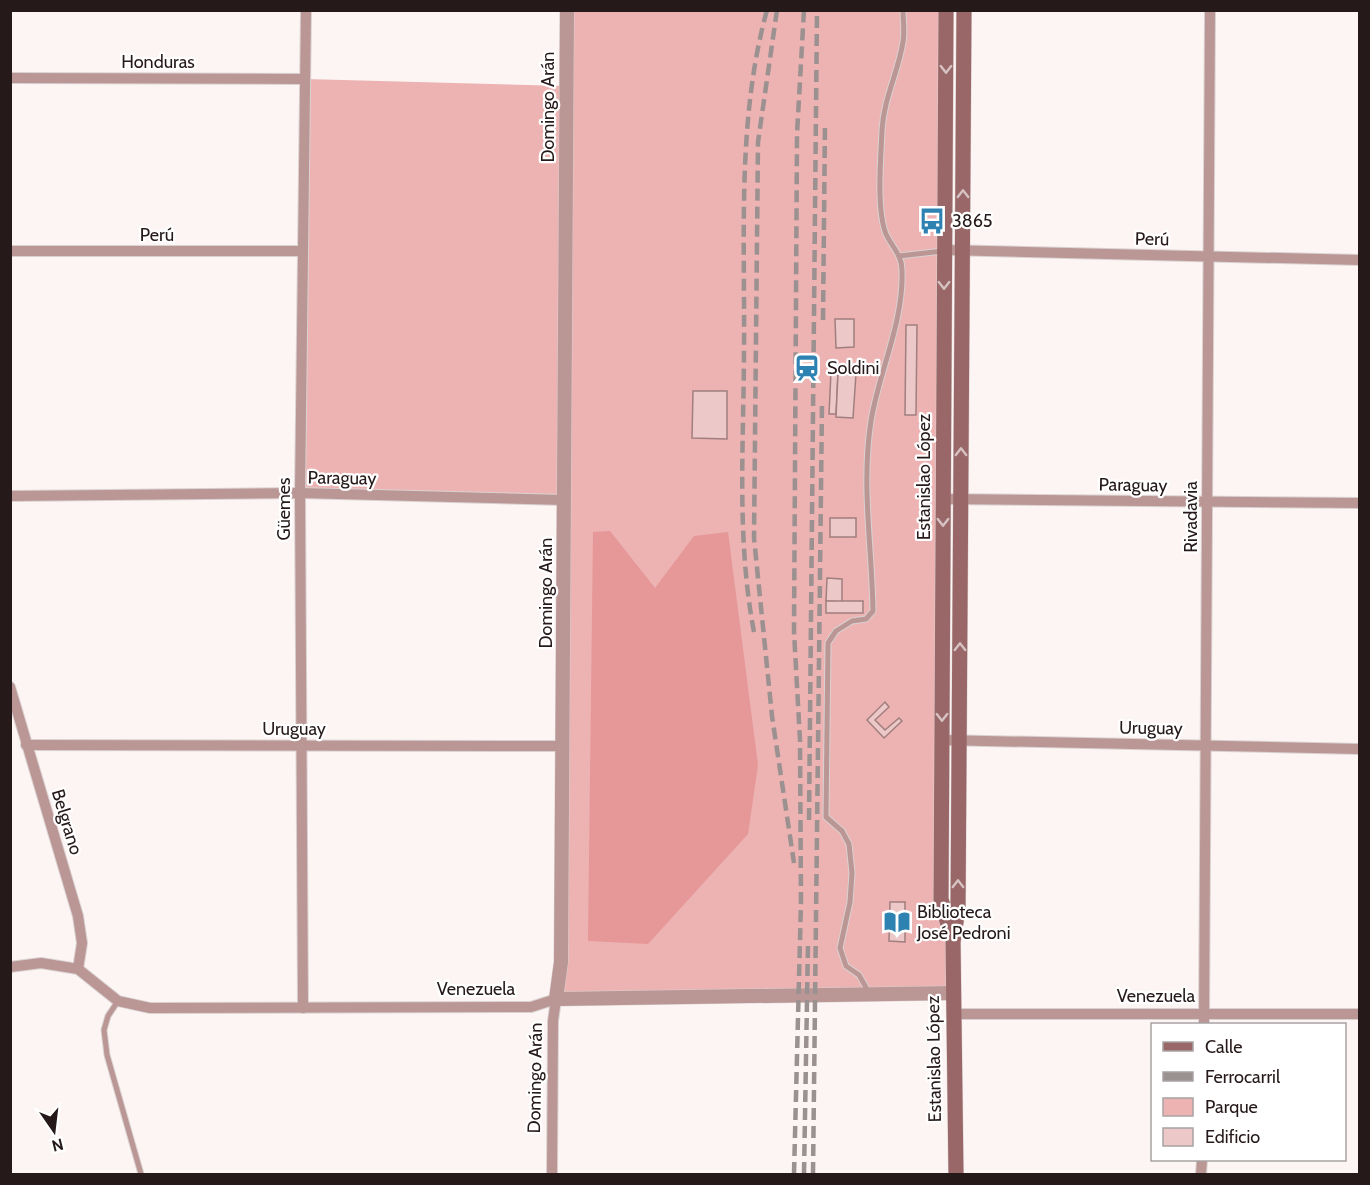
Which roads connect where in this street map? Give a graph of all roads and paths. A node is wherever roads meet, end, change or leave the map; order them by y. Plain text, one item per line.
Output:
1 (306, 10) edge
2 (567, 10) edge
3 (903, 10) edge
4 (946, 10) edge
5 (964, 10) edge
6 (1210, 10) edge
7 (10, 78) edge
8 (305, 79) junction
9 (945, 250) junction
10 (10, 251) edge
11 (303, 251) junction
12 (962, 251) junction
13 (899, 256) junction
14 (1209, 257) junction
15 (1359, 260) edge
16 (300, 493) junction
17 (10, 496) edge
18 (943, 499) junction
19 (564, 500) junction
20 (961, 500) junction
21 (1207, 502) junction
22 (1359, 503) edge
23 (10, 687) edge
24 (942, 740) junction
25 (959, 740) junction
26 (26, 745) junction
27 (300, 745) junction
28 (562, 746) junction
29 (1206, 746) junction
30 (1359, 749) edge
31 (953, 942) junction
32 (10, 967) edge
33 (78, 969) junction
34 (953, 993) junction
35 (870, 994) junction
36 (556, 999) junction
37 (118, 1001) junction
38 (303, 1008) junction
39 (953, 1014) junction
40 (1359, 1014) edge
41 (1204, 1019) edge
42 (141, 1174) edge
43 (552, 1174) edge
44 (956, 1174) edge

1 - 8 street, Güemes
2 - 19 street, Domingo Arán
3 - 13 lane
4 -> 9 main road, Estanislao López
12 -> 5 main road, Estanislao López
6 - 14 street, Rivadavia
7 - 8 street, Honduras
8 - 11 street, Güemes
9 - 12 street, Perú
9 - 13 lane
9 -> 18 main road, Estanislao López
10 - 11 street, Perú
11 - 16 street, Güemes
12 - 14 street, Perú
20 -> 12 main road, Estanislao López
13 - 35 lane
14 - 15 street, Perú
14 - 21 street, Rivadavia
16 - 17 street, Paraguay
16 - 19 street, Paraguay
16 - 27 street, Güemes
18 - 20 street, Paraguay
18 -> 24 main road, Estanislao López
19 - 28 street, Domingo Arán
20 - 21 street, Paraguay
25 -> 20 main road, Estanislao López
21 - 22 street, Paraguay
21 - 29 street, Rivadavia
23 - 26 street, Belgrano
24 - 25 street, Uruguay
24 - 31 main road, Estanislao López
25 - 29 street, Uruguay
31 -> 25 main road, Estanislao López
26 - 27 street, Uruguay
26 - 33 street, Belgrano
27 - 28 street, Uruguay
27 - 38 street, Güemes
28 - 36 street, Domingo Arán
29 - 30 street, Uruguay
29 - 41 street, Rivadavia
31 - 34 main road, Estanislao López
32 - 33 street, Venezuela
33 - 37 street, Venezuela
34 - 35 street, Venezuela
34 - 39 main road, Estanislao López
35 - 36 street, Venezuela
36 - 38 street, Venezuela
36 - 43 street, Domingo Arán
37 - 38 street, Venezuela
37 - 42 lane
39 - 41 street, Venezuela
39 - 44 main road, Estanislao López
40 - 41 street, Venezuela

